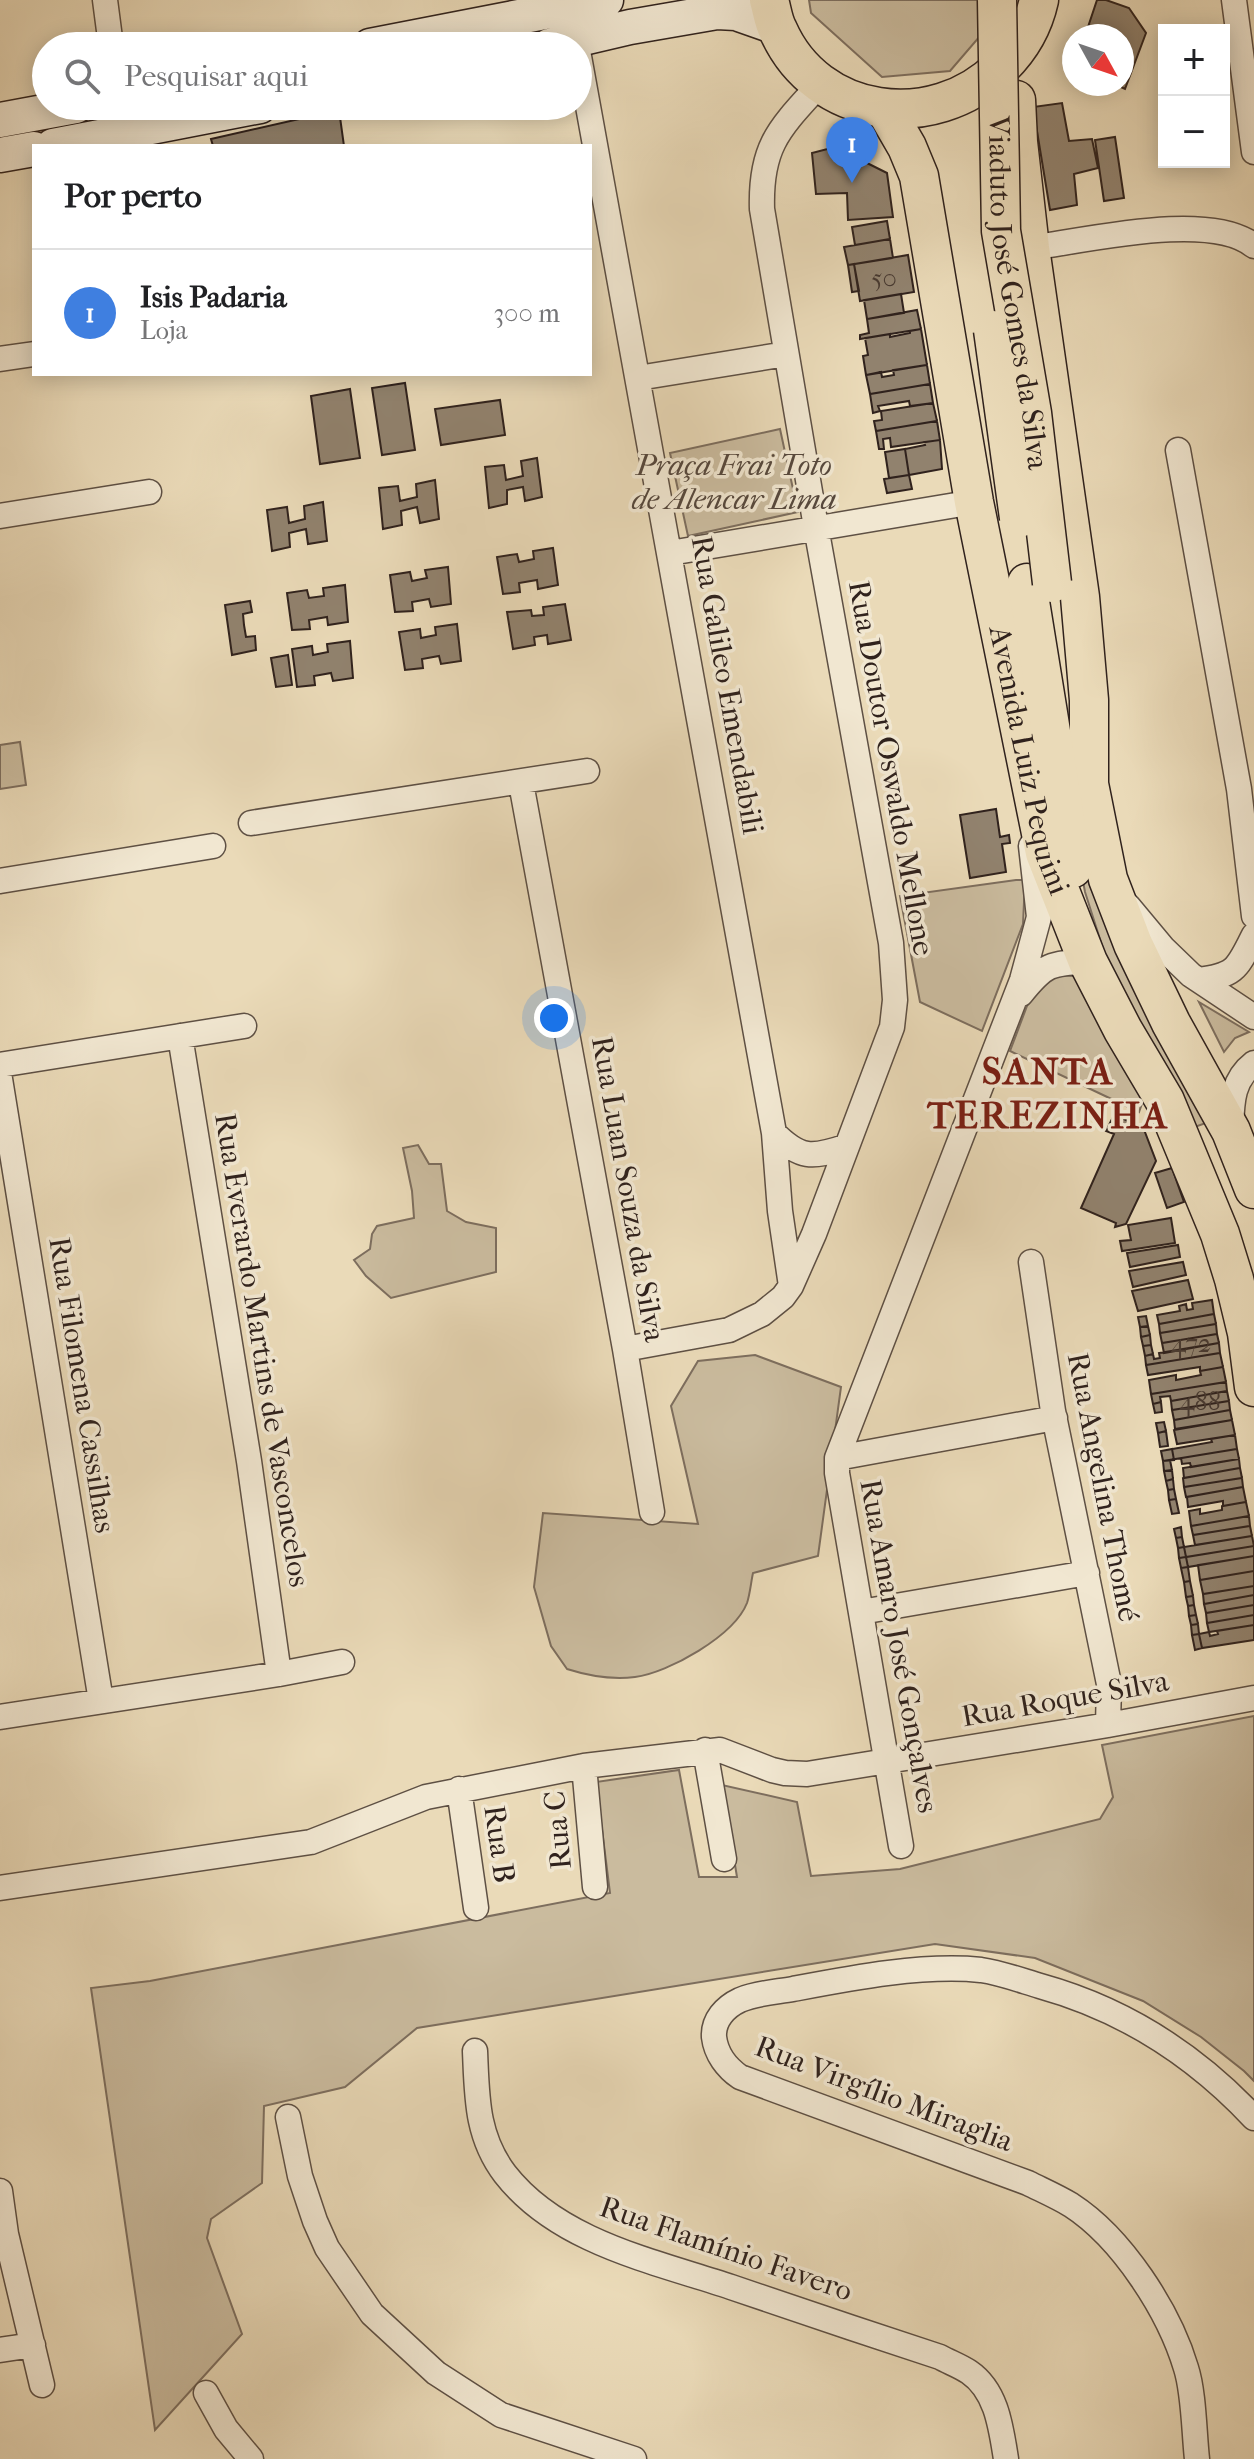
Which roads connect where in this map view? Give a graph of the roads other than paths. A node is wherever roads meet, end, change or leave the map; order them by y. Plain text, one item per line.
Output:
1 (105, 0) edge
2 (975, 0) edge
3 (997, 0) edge
4 (1234, 0) edge
5 (596, 1) edge
6 (1043, 8) edge
7 (773, 14) edge
8 (109, 32) edge
9 (440, 32) edge
10 (578, 32) edge
11 (592, 39) edge
12 (1014, 55) junction
13 (821, 83) junction
14 (885, 109) junction
15 (32, 114) edge
16 (0, 120) edge
17 (119, 120) edge
18 (585, 120) edge
19 (58, 144) edge
20 (590, 144) edge
21 (32, 149) edge
22 (1254, 152) edge
23 (592, 153) edge
24 (0, 155) edge
25 (1254, 246) edge
26 (1030, 248) junction
27 (32, 354) edge
28 (786, 354) junction
29 (0, 359) edge
30 (638, 378) junction
31 (1178, 450) dead end
32 (149, 492) dead end
33 (974, 502) junction
34 (0, 516) edge
35 (816, 527) junction
36 (670, 553) junction
37 (1040, 583) junction
38 (1019, 724) junction
39 (587, 771) dead end
40 (521, 783) junction
41 (1089, 784) junction
42 (1246, 787) edge
43 (251, 823) dead end
44 (213, 846) dead end
45 (1108, 879) junction
46 (0, 881) edge
47 (1254, 916) edge
48 (1254, 935) edge
49 (1088, 962) junction
50 (1199, 980) junction
51 (1010, 1008) junction
52 (1254, 1017) edge
53 (244, 1026) dead end
54 (180, 1036) junction
55 (1254, 1063) edge
56 (0, 1065) edge
57 (0, 1079) edge
58 (1231, 1131) junction
59 (774, 1133) junction
60 (845, 1147) junction
61 (1254, 1189) edge
62 (1031, 1262) dead end
63 (791, 1286) junction
64 (625, 1349) junction
65 (1254, 1387) edge
66 (1055, 1418) junction
67 (837, 1458) junction
68 (652, 1512) dead end
69 (1087, 1573) junction
70 (861, 1612) junction
71 (342, 1662) dead end
72 (279, 1674) junction
73 (1254, 1698) edge
74 (101, 1701) junction
75 (0, 1717) edge
76 (1108, 1725) junction
77 (705, 1750) junction
78 (886, 1762) junction
79 (584, 1766) junction
80 (459, 1789) junction
81 (901, 1846) dead end
82 (724, 1859) dead end
83 (595, 1887) dead end
84 (0, 1888) edge
85 (476, 1908) dead end
86 (475, 2051) dead end
87 (288, 2117) dead end
88 (1254, 2118) edge
89 (0, 2191) edge
90 (33, 2345) junction
91 (0, 2350) edge
92 (42, 2385) dead end
93 (206, 2393) dead end
94 (251, 2459) edge
95 (634, 2459) edge
96 (1006, 2459) edge
97 (1197, 2459) edge

1 - 8 street
2 - 37 main road, Viaduto José Gomes da Silva, bridge
3 - 37 main road, Viaduto José Gomes da Silva, bridge
4 - 22 street
5 - 9 street
5 - 10 street
6 - 12 main road
7 - 11 street
7 - 13 main road
12 - 14 main road
12 - 26 main road, Avenida Luiz Pequini
13 - 14 main road
13 - 28 street, Rua Doutor Oswaldo Mellone
14 - 33 main road, Avenida Luiz Pequini
15 - 16 street
17 - 19 street
18 - 20 street, Rua Galileo Emendabili
21 - 24 street
23 - 30 street, Rua Galileo Emendabili
25 - 26 street
26 - 41 main road, Avenida Luiz Pequini
27 - 29 street
28 - 30 street
28 - 35 street, Rua Doutor Oswaldo Mellone
30 - 36 street, Rua Galileo Emendabili
31 - 42 street
32 - 34 street
33 - 35 street
33 - 38 main road, Avenida Luiz Pequini
35 - 36 street
35 - 60 street, Rua Doutor Oswaldo Mellone
36 - 59 street, Rua Galileo Emendabili
37 - 41 main road
37 - 49 main road
38 - 49 main road, Avenida Luiz Pequini
38 - 51 street, Rua Amaro José Gonçalves
39 - 40 street
40 - 43 street
40 - 64 street, Rua Luan Souza da Silva
41 - 45 main road, Avenida Luiz Pequini
42 - 47 street
44 - 46 street
45 - 50 street
45 - 58 main road, Avenida Luiz Pequini
48 - 50 street
49 - 51 street, Rua Amaro José Gonçalves
49 - 65 main road, Avenida Luiz Pequini
50 - 52 street
51 - 67 street, Rua Amaro José Gonçalves
53 - 54 street
54 - 56 street
54 - 72 street, Rua Everardo Martins de Vasconcelos
55 - 58 street
57 - 74 street, Rua Filomena Cassilhas
58 - 61 main road, Avenida Luiz Pequini
59 - 60 street
59 - 63 street, Rua Galileo Emendabili
60 - 63 street, Rua Doutor Oswaldo Mellone
62 - 66 street, Rua Angelina Thomé
63 - 64 street, Rua Doutor Oswaldo Mellone
64 - 68 street, Rua Luan Souza da Silva
66 - 67 street
66 - 69 street, Rua Angelina Thomé
67 - 70 street, Rua Amaro José Gonçalves
69 - 70 street
69 - 76 street, Rua Angelina Thomé
70 - 78 street, Rua Amaro José Gonçalves
71 - 72 street
72 - 74 street
73 - 76 street, Rua Roque Silva
74 - 75 street
76 - 78 street, Rua Roque Silva
77 - 78 street, Rua Roque Silva
77 - 79 street
77 - 82 street
78 - 81 street, Rua Amaro José Gonçalves
79 - 80 street
79 - 83 street, Rua C
80 - 84 street
80 - 85 street, Rua B
86 - 96 street, Rua Flamínio Favero
87 - 95 street
88 - 97 street, Rua Virgílio Miraglia
89 - 90 street
90 - 91 street
90 - 92 street
93 - 94 street

